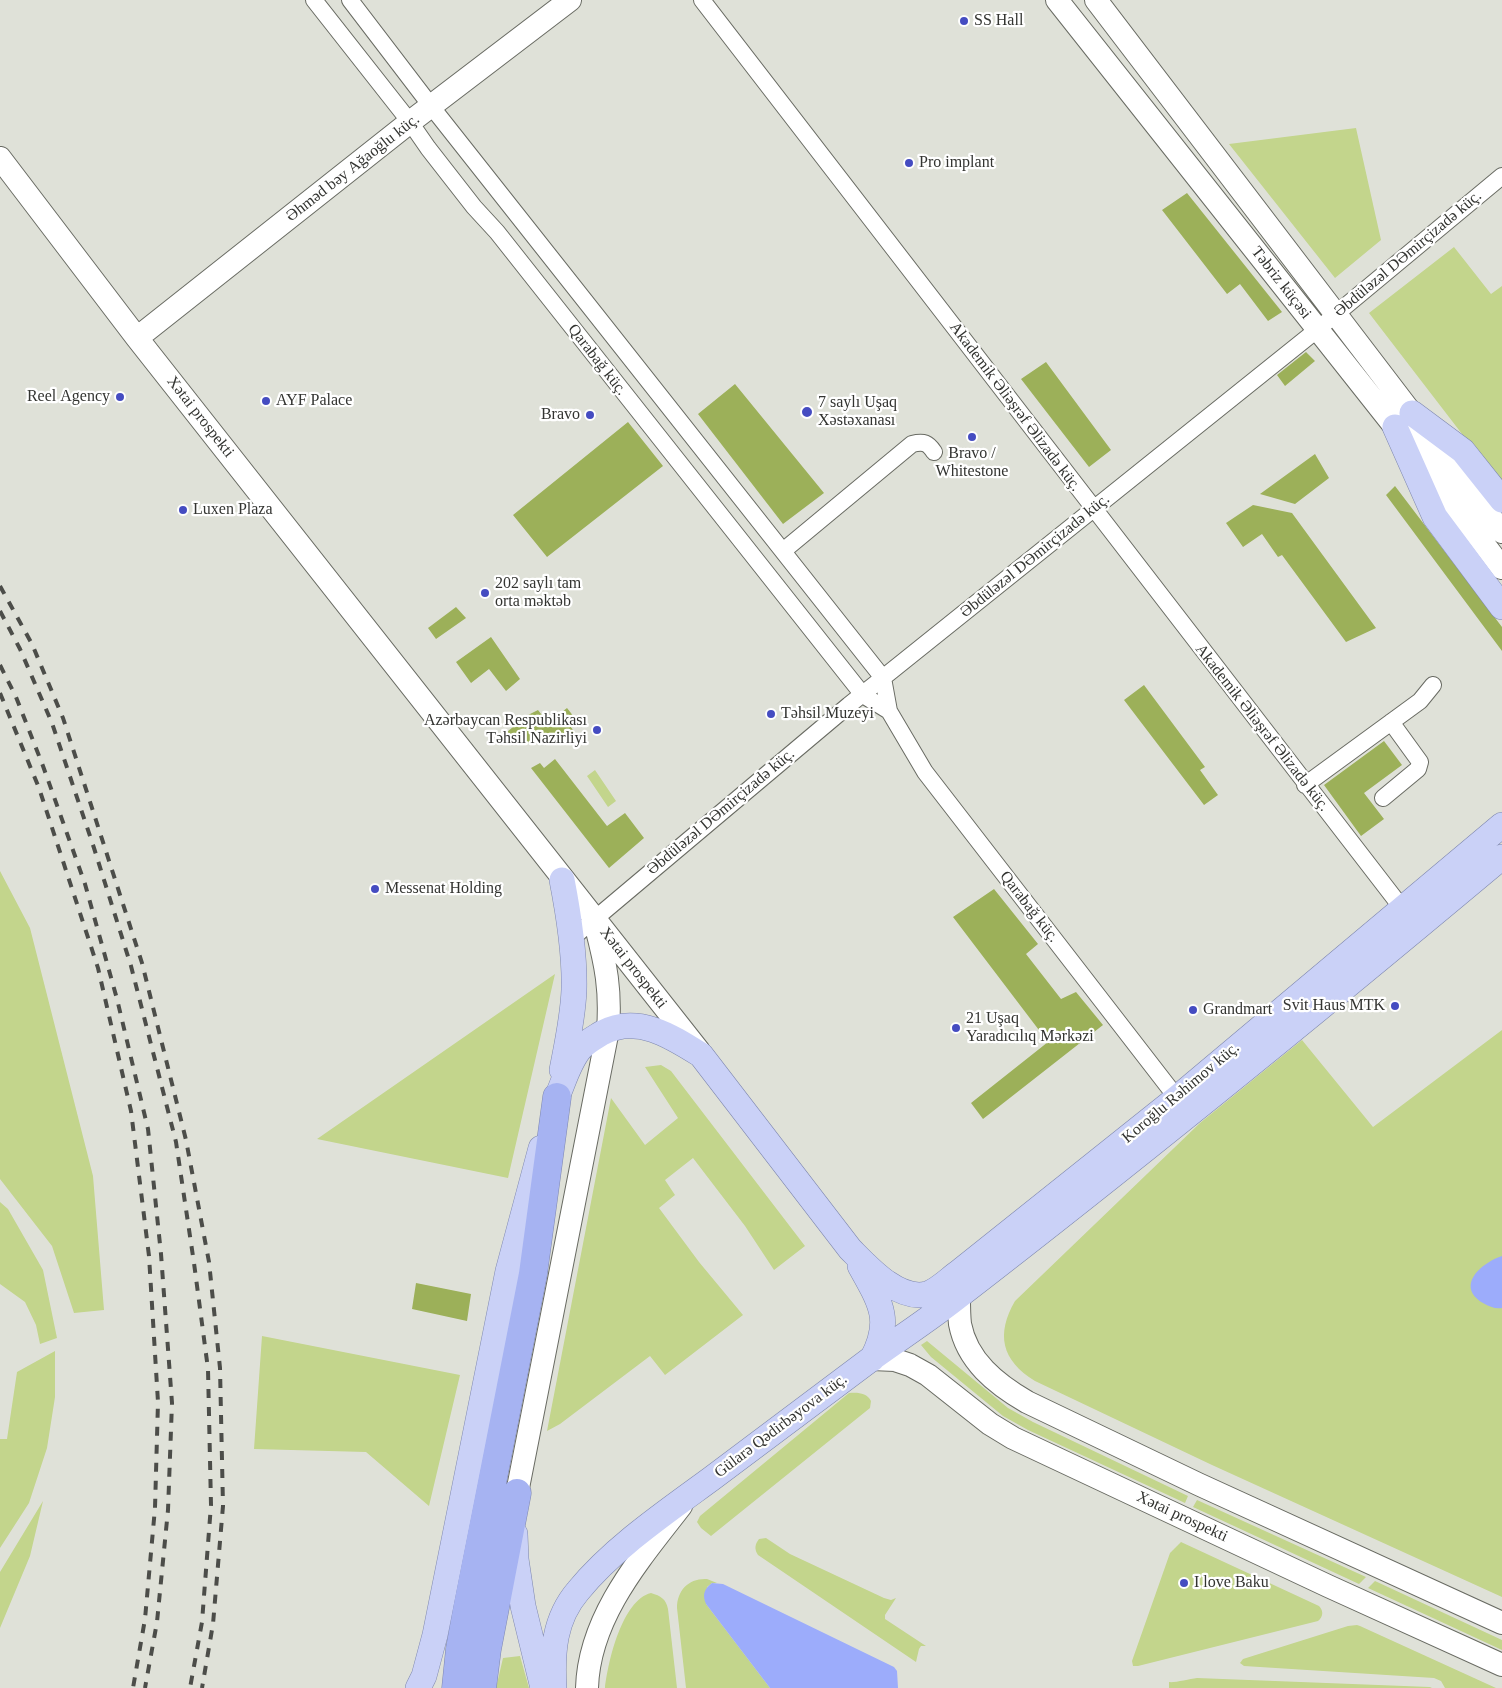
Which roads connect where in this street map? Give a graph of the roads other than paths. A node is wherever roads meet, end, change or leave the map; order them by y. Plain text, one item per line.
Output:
1 (314, 0) edge
2 (350, 0) edge
3 (570, 0) edge
4 (702, 0) edge
5 (1057, 0) edge
6 (1096, 0) edge
7 (431, 106) junction
8 (410, 122) junction
9 (0, 158) edge
10 (1502, 176) edge
11 (518, 215) junction
12 (497, 232) junction
13 (570, 281) junction
14 (548, 298) junction
15 (1336, 314) junction
16 (1318, 329) junction
17 (137, 338) junction
18 (1404, 420) junction
19 (934, 452) dead end
20 (1502, 500) edge
21 (1093, 508) junction
22 (1502, 532) edge
23 (783, 551) junction
24 (1502, 568) edge
25 (1502, 607) edge
26 (883, 678) junction
27 (1433, 684) dead end
28 (863, 695) junction
29 (889, 711) junction
30 (1391, 722) junction
31 (1305, 785) junction
32 (1383, 798) dead end
33 (1502, 825) edge
34 (1502, 857) edge
35 (562, 880) junction
36 (1402, 908) junction
37 (594, 918) junction
38 (571, 938) junction
39 (608, 1030) junction
40 (701, 1055) junction
41 (557, 1097) junction
42 (1177, 1098) junction
43 (850, 1249) junction
44 (959, 1297) junction
45 (872, 1359) junction
46 (517, 1493) junction
47 (690, 1494) junction
48 (1502, 1623) edge
49 (435, 1635) junction
50 (487, 1649) junction
51 (1502, 1664) edge
52 (418, 1688) edge
53 (438, 1688) edge
54 (456, 1688) edge
55 (471, 1688) edge
56 (482, 1688) edge
57 (543, 1688) edge
58 (554, 1688) edge
59 (587, 1688) edge

1 - 8 street, Qarabağ küç.
2 - 7 street, Qarabağ küç.
3 - 7 main road, Əhməd bəy Ağaoğlu küç.
4 - 21 street, Akademik Əliəşrəf Əlizadə küç.
5 - 16 main road, Təbriz küçəsi
6 - 15 main road, Təbriz küçəsi
7 - 8 main road, Əhməd bəy Ağaoğlu küç.
7 - 11 street, Qarabağ küç.
8 - 12 street, Qarabağ küç.
8 - 17 main road, Əhməd bəy Ağaoğlu küç.
9 - 17 main road, Xətai prospekti
10 - 15 street, Əbdüləzəl DƏmirçizadə küç.
11 - 12 street
11 - 13 street, Qarabağ küç.
12 - 14 street, Qarabağ küç.
13 - 14 street
13 - 23 street, Qarabağ küç.
14 - 28 street, Qarabağ küç.
15 - 16 street, Əbdüləzəl DƏmirçizadə küç.
15 - 18 main road, Təbriz küçəsi
16 - 18 main road, Təbriz küçəsi
16 - 21 street, Əbdüləzəl DƏmirçizadə küç.
17 - 35 main road, Xətai prospekti
18 - 20 main road
18 - 22 main road, Təbriz küçəsi
18 - 24 main road, Təbriz küçəsi
18 - 25 main road
19 - 23 street
21 - 26 street, Əbdüləzəl DƏmirçizadə küç.
21 - 31 street, Akademik Əliəşrəf Əlizadə küç.
23 - 26 street, Qarabağ küç.
26 - 28 street, Əbdüləzəl DƏmirçizadə küç.
26 - 29 street, Qarabağ küç.
27 - 30 street
28 - 29 street, Qarabağ küç.
28 - 37 street, Əbdüləzəl DƏmirçizadə küç.
29 - 42 street, Qarabağ küç.
30 - 31 street
30 - 32 street
31 - 36 street, Akademik Əliəşrəf Əlizadə küç.
33 - 36 main road, Koroğlu Rəhimov küç.
34 - 44 main road, Koroğlu Rəhimov küç.
35 - 37 main road, Xətai prospekti
35 - 38 main road
36 - 42 main road, Koroğlu Rəhimov küç.
37 - 38 street, Əbdüləzəl DƏmirçizadə küç.
37 - 39 main road
37 - 40 main road, Xətai prospekti
38 - 41 main road
39 - 40 main road
39 - 41 main road
39 - 46 main road
40 - 43 main road, Xətai prospekti
41 - 49 main road
41 - 54 highway
42 - 43 main road, Koroğlu Rəhimov küç.
43 - 45 main road
44 - 45 main road, Koroğlu Rəhimov küç.
44 - 48 main road
45 - 47 main road, Gülarə Qədirbəyova küç.
45 - 51 main road, Xətai prospekti
46 - 50 highway
46 - 57 main road
47 - 58 main road, Gülarə Qədirbəyova küç.
47 - 59 main road, Gülarə Qədirbəyova küç.
49 - 52 main road
49 - 53 main road
50 - 55 main road
50 - 56 highway

